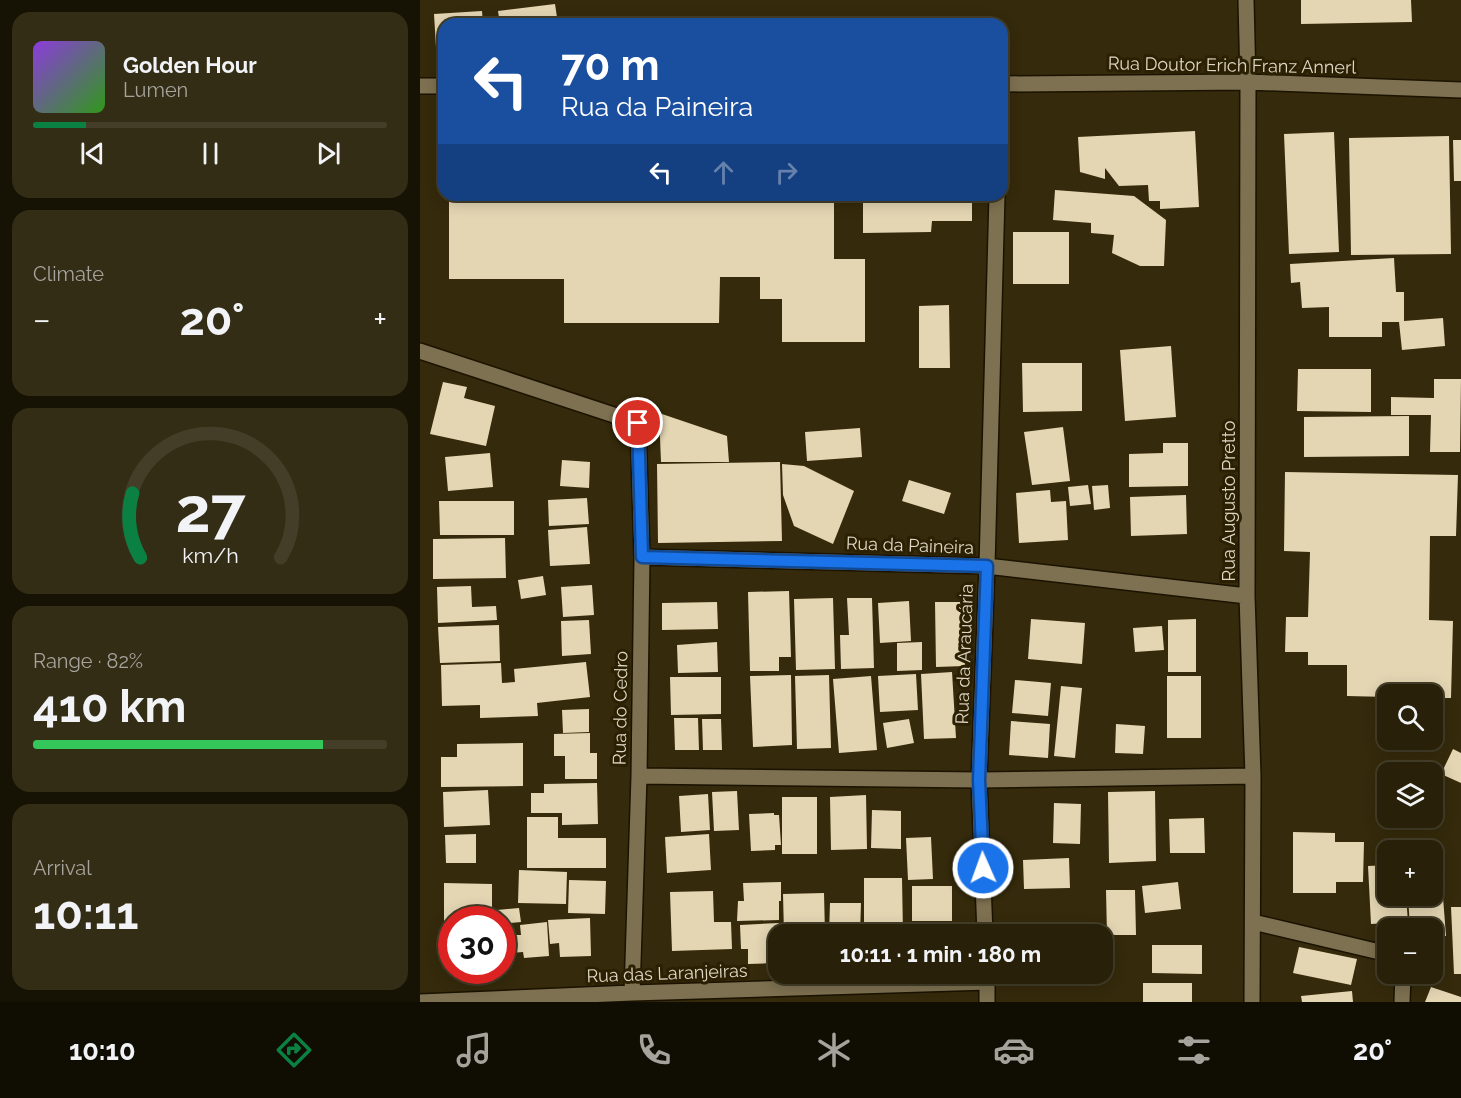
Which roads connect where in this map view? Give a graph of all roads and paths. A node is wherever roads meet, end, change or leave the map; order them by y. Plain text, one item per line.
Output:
1 (1246, 0) edge
2 (1248, 82) junction
3 (1008, 84) edge
4 (420, 86) edge
5 (438, 86) edge
6 (1461, 90) edge
7 (997, 201) edge
8 (420, 351) edge
9 (642, 557) junction
10 (987, 566) junction
11 (1247, 596) junction
12 (639, 776) junction
13 (1253, 776) junction
14 (979, 780) junction
15 (1253, 922) junction
16 (985, 924) edge
17 (1377, 951) edge
18 (845, 984) edge
19 (987, 984) edge
20 (1402, 984) edge
21 (632, 993) junction
22 (420, 1002) edge
23 (987, 1002) edge
24 (1252, 1002) edge
25 (1402, 1002) edge

1 - 2 street, Rua Augusto Pretto
2 - 3 street, Rua Doutor Erich Franz Annerl
2 - 6 street, Rua Doutor Erich Franz Annerl
2 - 11 street, Rua Augusto Pretto
4 - 5 street
7 - 10 street, Rua da Araucária
8 - 9 street, Rua do Cedro
9 - 10 street, Rua da Paineira
9 - 12 street, Rua do Cedro
10 - 11 street, Rua da Paineira
10 - 14 street, Rua da Araucária
11 - 13 street, Rua Augusto Pretto
12 - 14 street
12 - 21 street, Rua do Cedro
13 - 14 street
13 - 15 street, Rua Augusto Pretto
14 - 16 street, Rua da Araucária
15 - 17 street
15 - 24 street, Rua Augusto Pretto
18 - 21 street, Rua das Laranjeiras
19 - 23 street
20 - 25 street
21 - 22 street, Rua das Laranjeiras

